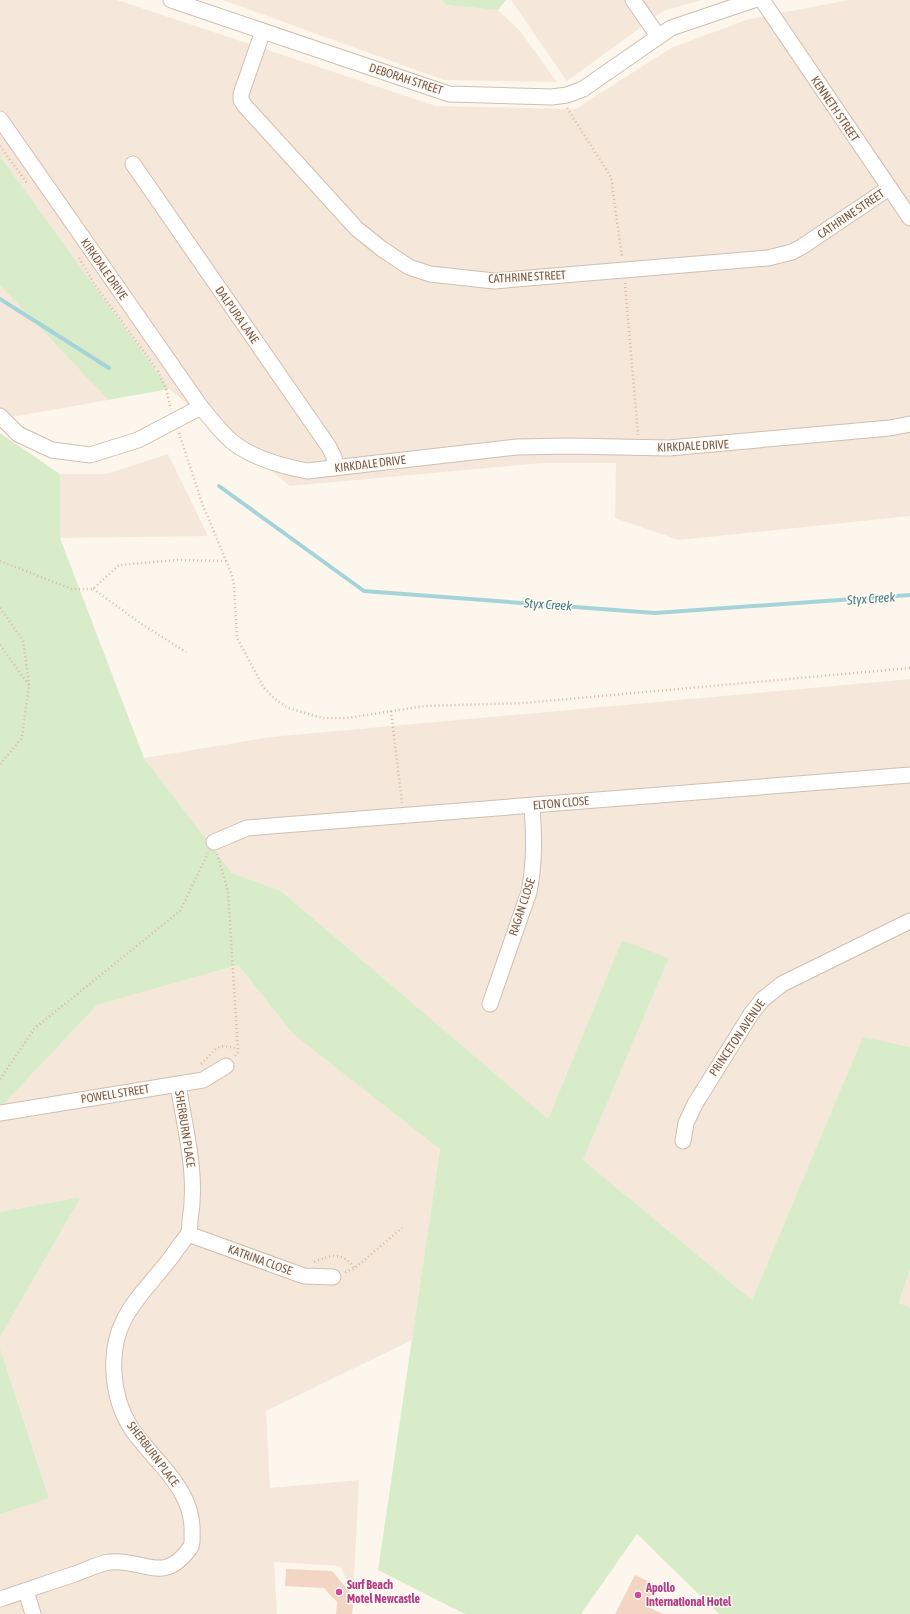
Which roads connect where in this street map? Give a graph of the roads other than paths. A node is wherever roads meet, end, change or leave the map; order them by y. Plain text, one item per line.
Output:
1 (171, 0) edge
2 (633, 0) edge
3 (754, 0) edge
4 (762, 0) edge
5 (263, 31) junction
6 (658, 36) junction
7 (0, 119) edge
8 (133, 164) dead end
9 (889, 188) junction
10 (910, 218) edge
11 (201, 407) junction
12 (0, 416) edge
13 (910, 424) edge
14 (335, 468) junction
15 (910, 775) edge
16 (532, 806) junction
17 (214, 842) road end
18 (910, 921) edge
19 (490, 1004) dead end
20 (226, 1066) road end
21 (178, 1085) junction
22 (0, 1112) edge
23 (683, 1141) dead end
24 (188, 1234) junction
25 (333, 1277) road end
26 (26, 1591) junction
27 (0, 1599) edge
28 (33, 1614) edge

1 - 5 street, DEBORAH STREET
2 - 6 street
3 - 6 street, DEBORAH STREET
4 - 9 street, KENNETH STREET
5 - 6 street, DEBORAH STREET
5 - 9 street, CATHRINE STREET
7 - 11 street, KIRKDALE DRIVE
8 - 14 street, DALPURA LANE
9 - 10 street, KENNETH STREET
11 - 12 street
11 - 14 street, KIRKDALE DRIVE
13 - 14 street, KIRKDALE DRIVE
15 - 16 street, ELTON CLOSE
16 - 17 street, ELTON CLOSE
16 - 19 street, RAGAN CLOSE
18 - 23 street, PRINCETON AVENUE
20 - 21 street, POWELL STREET
21 - 22 street, POWELL STREET
21 - 24 street, SHERBURN PLACE
24 - 25 street, KATRINA CLOSE
24 - 26 street, SHERBURN PLACE
26 - 27 street, SHERBURN PLACE
26 - 28 street

